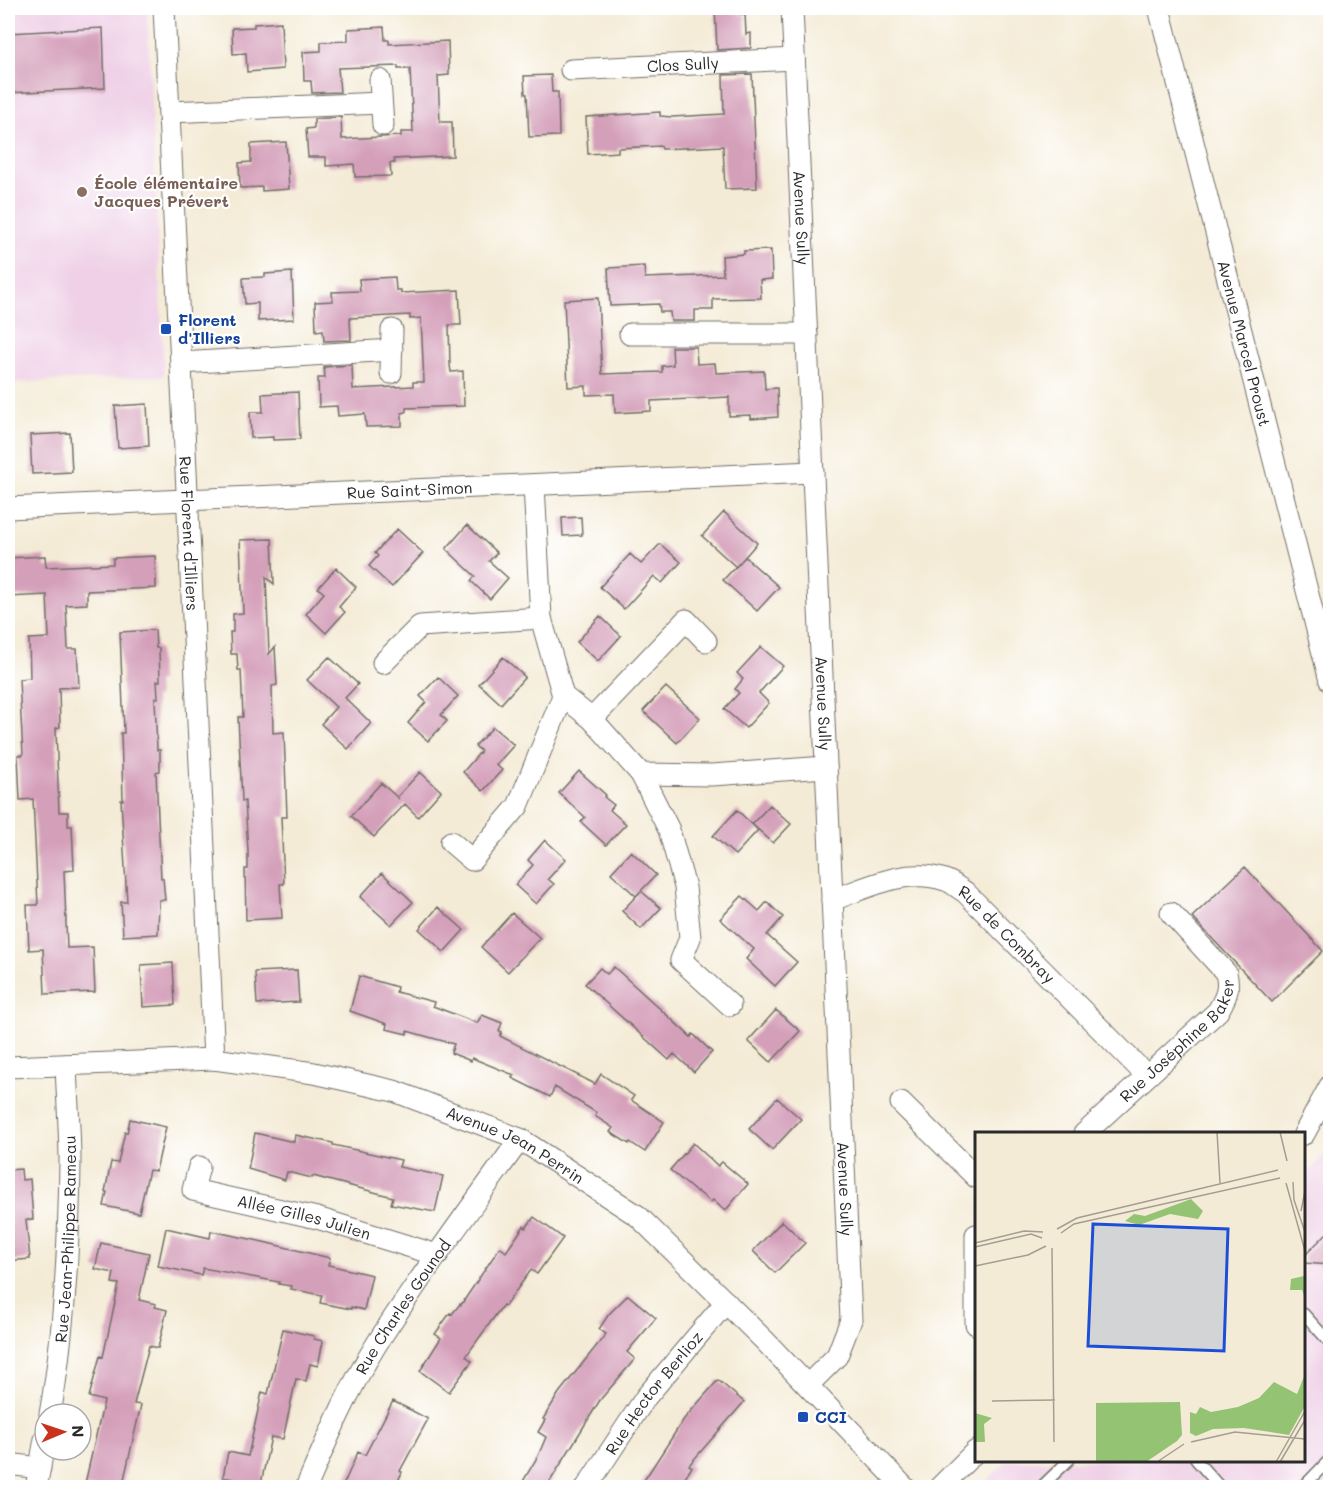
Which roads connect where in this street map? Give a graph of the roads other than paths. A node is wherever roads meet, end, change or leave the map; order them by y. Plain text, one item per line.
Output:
1 (164, 8) edge
2 (792, 8) edge
3 (1160, 8) edge
4 (794, 59) junction
5 (571, 70) dead end
6 (380, 80) dead end
7 (381, 103) junction
8 (169, 112) junction
9 (383, 125) dead end
10 (630, 334) dead end
11 (807, 334) junction
12 (180, 363) junction
13 (391, 373) dead end
14 (813, 472) junction
15 (534, 484) junction
16 (187, 499) junction
17 (8, 508) edge
18 (541, 618) junction
19 (706, 641) dead end
20 (382, 663) dead end
21 (1330, 681) edge
22 (563, 696) junction
23 (592, 719) junction
24 (826, 767) junction
25 (641, 774) junction
26 (451, 842) dead end
27 (832, 900) junction
28 (1171, 913) dead end
29 (730, 1005) dead end
30 (214, 1059) junction
31 (66, 1065) junction
32 (8, 1067) edge
33 (1146, 1075) junction
34 (1330, 1086) edge
35 (900, 1103) dead end
36 (1086, 1132) edge
37 (1305, 1132) edge
38 (520, 1139) junction
39 (199, 1167) dead end
40 (975, 1176) edge
41 (437, 1255) junction
42 (726, 1302) junction
43 (1305, 1315) edge
44 (1330, 1343) edge
45 (808, 1385) junction
46 (52, 1402) edge
47 (975, 1452) edge
48 (1330, 1459) edge
49 (41, 1462) edge
50 (1068, 1462) edge
51 (1197, 1462) edge
52 (8, 1464) edge
53 (38, 1478) edge
54 (306, 1488) edge
55 (586, 1488) edge
56 (905, 1488) edge
57 (939, 1488) edge
58 (1040, 1488) edge
59 (1221, 1488) edge
60 (1302, 1488) edge

1 - 8 street, Rue Florent d'Illiers
2 - 4 street, Avenue Sully
3 - 21 street, Avenue Marcel Proust
4 - 5 street, Clos Sully
4 - 11 street, Avenue Sully
6 - 7 street
7 - 8 street
7 - 9 street
8 - 12 street, Rue Florent d'Illiers
10 - 11 street
11 - 14 street, Avenue Sully
12 - 13 street
12 - 16 street, Rue Florent d'Illiers
14 - 15 street, Rue Saint-Simon
14 - 24 street, Avenue Sully
15 - 16 street, Rue Saint-Simon
15 - 18 street
16 - 17 street, Rue Saint-Simon
16 - 30 street, Rue Florent d'Illiers
18 - 20 street
18 - 22 street
19 - 23 street
22 - 23 street
22 - 26 street
23 - 25 street
24 - 25 street
24 - 27 street, Avenue Sully
25 - 29 street
27 - 33 street, Rue de Combray
27 - 45 street, Avenue Sully
28 - 33 street, Rue Joséphine Baker
30 - 31 street, Avenue Jean Perrin
30 - 38 street, Avenue Jean Perrin
31 - 32 street, Avenue Jean Perrin
31 - 46 street, Rue Jean-Philippe Rameau
33 - 36 street, Rue Joséphine Baker
34 - 37 street
35 - 40 street
38 - 41 street, Rue Charles Gounod
38 - 42 street, Avenue Jean Perrin
39 - 41 street, Allée Gilles Julien
41 - 54 street, Rue Charles Gounod
42 - 45 street, Avenue Jean Perrin
42 - 55 street, Rue Hector Berlioz
43 - 44 lane
45 - 56 street, Avenue Jean Perrin
47 - 57 street
48 - 60 lane
49 - 53 street
50 - 58 lane
51 - 59 lane
52 - 53 street

